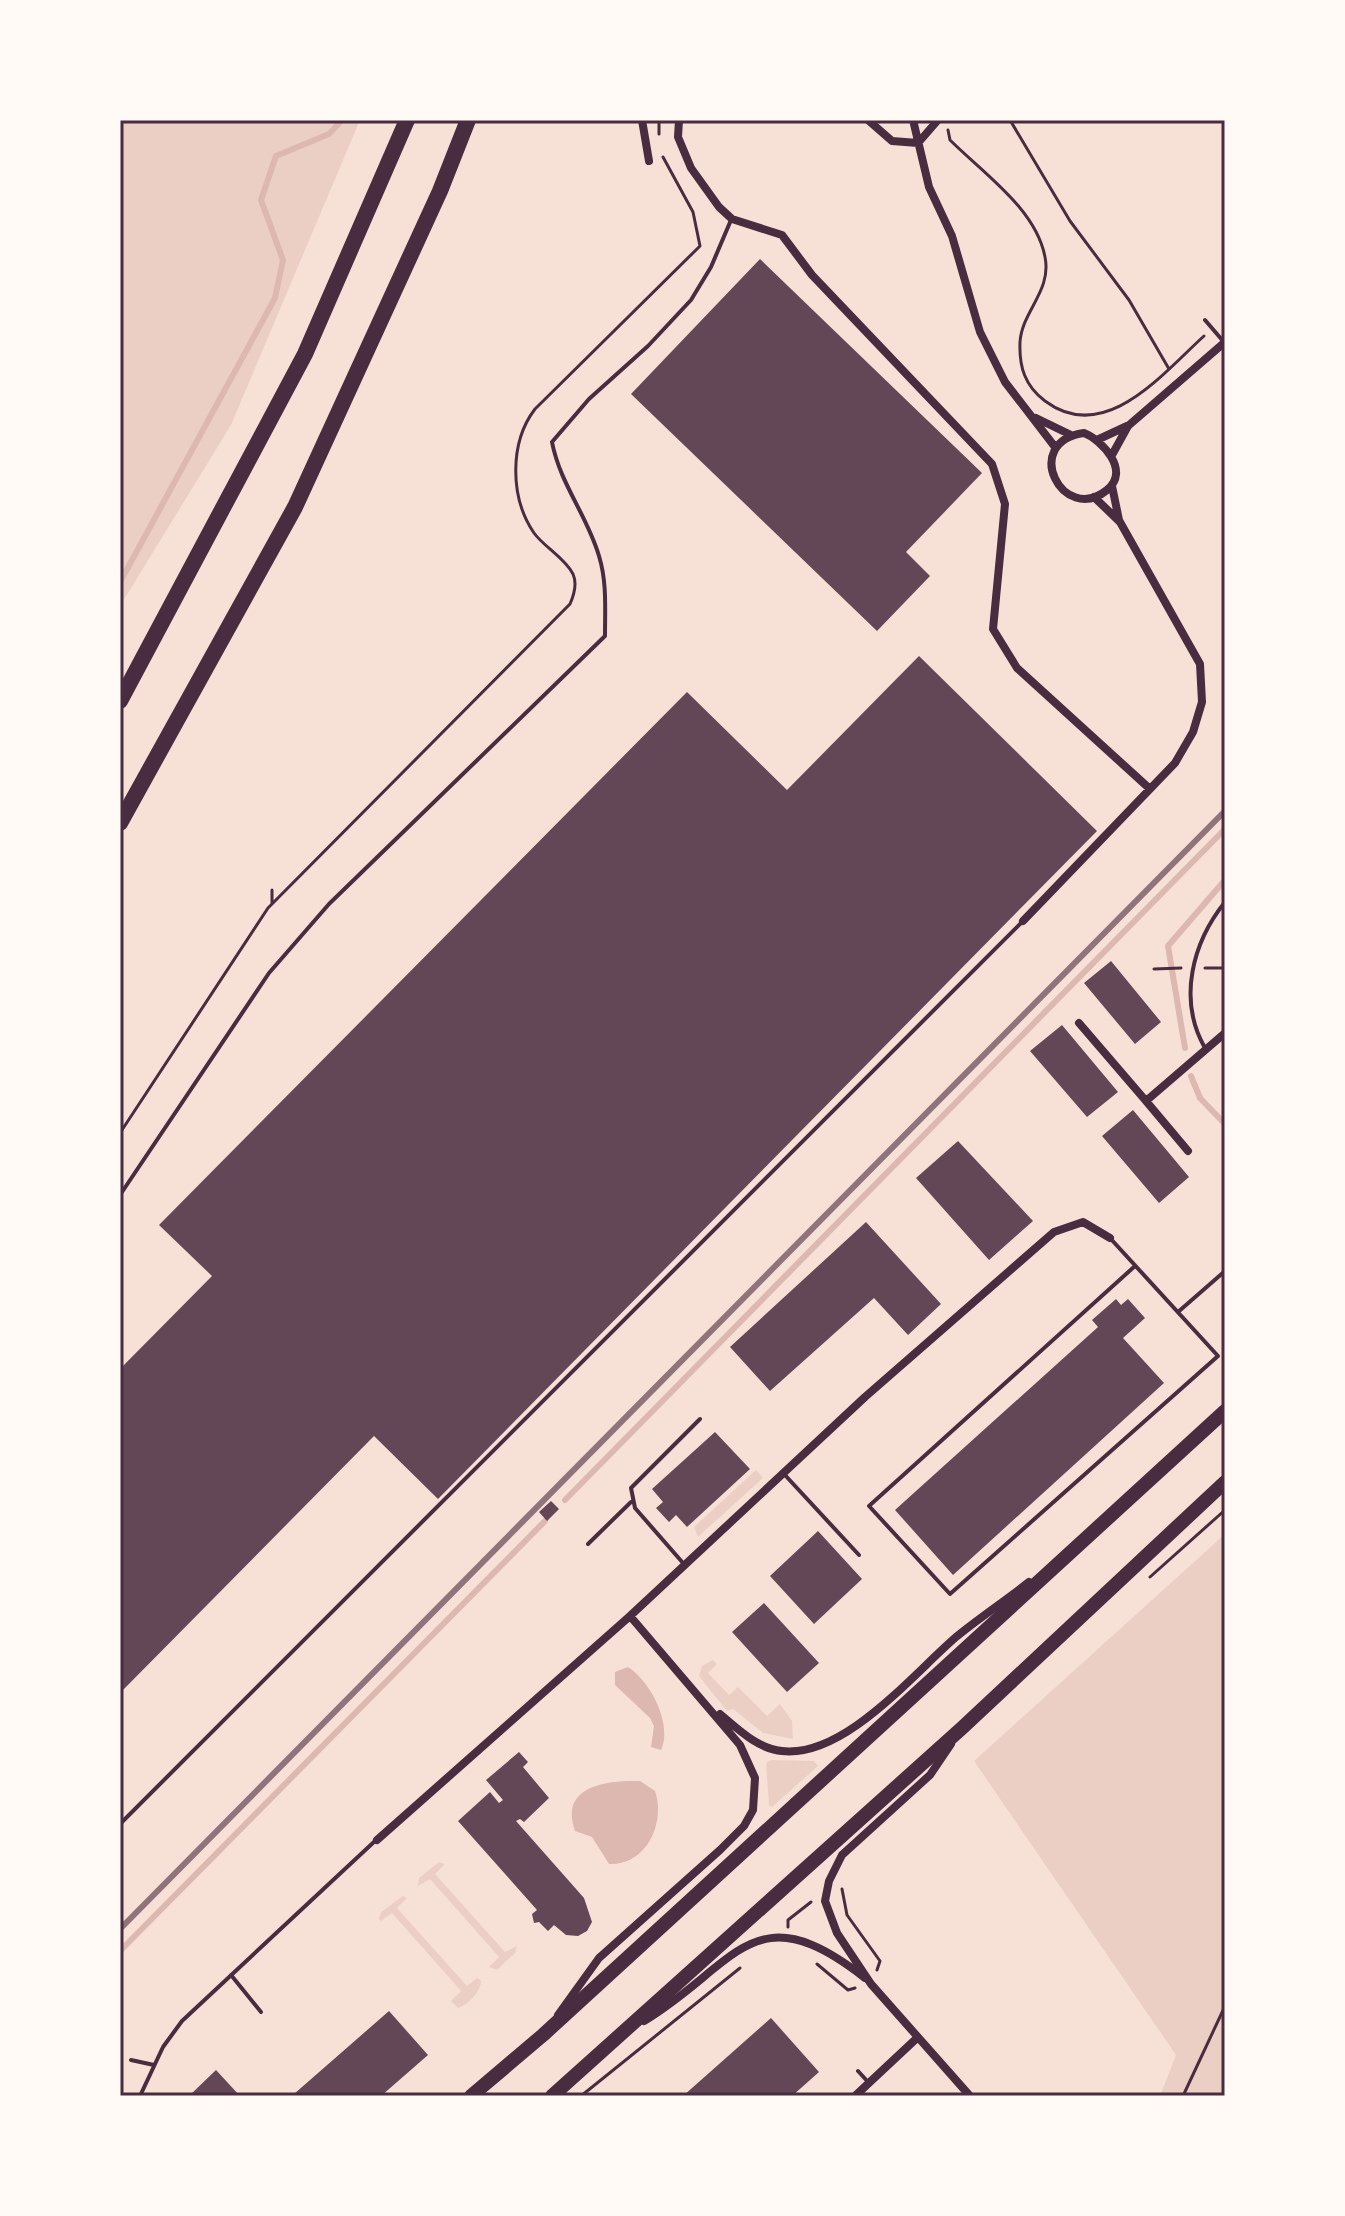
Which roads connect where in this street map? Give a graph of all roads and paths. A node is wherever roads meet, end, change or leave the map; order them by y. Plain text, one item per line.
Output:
1 (407, 120) edge
2 (468, 120) edge
3 (642, 120) edge
4 (659, 120) edge
5 (679, 120) edge
6 (868, 120) edge
7 (913, 120) edge
8 (938, 120) edge
9 (1010, 120) edge
10 (950, 126) dead end
11 (660, 137) dead end
12 (918, 143) junction
13 (661, 149) dead end
14 (649, 161) dead end
15 (732, 219) junction
16 (1205, 320) dead end
17 (1212, 329) junction
18 (1225, 343) edge
19 (1168, 368) junction
20 (1180, 382) junction
21 (1032, 416) junction
22 (1128, 426) junction
23 (1071, 435) junction
24 (1099, 439) junction
25 (1055, 447) junction
26 (1112, 455) junction
27 (1112, 486) junction
28 (1094, 497) junction
29 (1120, 522) junction
30 (549, 549) junction
31 (541, 555) dead end
32 (120, 701) edge
33 (1150, 789) junction
34 (120, 823) edge
35 (272, 890) dead end
36 (1225, 902) edge
37 (272, 904) junction
38 (1023, 921) joint
39 (1180, 968) dead end
40 (1154, 969) dead end
41 (1079, 1023) dead end
42 (1225, 1033) edge
43 (1206, 1050) junction
44 (1146, 1101) junction
45 (120, 1133) edge
46 (1188, 1151) dead end
47 (120, 1195) edge
48 (1110, 1238) joint
49 (1135, 1266) junction
50 (1225, 1271) edge
51 (1178, 1312) junction
52 (1225, 1411) edge
53 (700, 1419) dead end
54 (783, 1472) junction
55 (1225, 1482) edge
56 (631, 1502) junction
57 (1225, 1510) edge
58 (1091, 1535) junction
59 (588, 1544) dead end
60 (859, 1555) dead end
61 (683, 1563) junction
62 (1146, 1580) dead end
63 (630, 1616) junction
64 (710, 1707) junction
65 (962, 1728) junction
66 (120, 1824) edge
67 (377, 1840) joint
68 (845, 1878) dead end
69 (825, 1901) junction
70 (842, 1902) junction
71 (787, 1937) junction
72 (751, 1959) dead end
73 (815, 1962) dead end
74 (231, 1975) junction
75 (871, 1984) junction
76 (1225, 2006) edge
77 (261, 2012) dead end
78 (543, 2035) junction
79 (621, 2035) junction
80 (917, 2038) junction
81 (131, 2060) dead end
82 (154, 2065) junction
83 (858, 2071) dead end
84 (869, 2083) junction
85 (140, 2096) edge
86 (471, 2096) edge
87 (552, 2096) edge
88 (581, 2096) edge
89 (855, 2096) edge
90 (970, 2096) edge
91 (1183, 2096) edge

1 - 32 highway
2 - 34 highway
3 - 14 street
4 - 11 path
5 - 15 street
6 - 12 street
7 - 12 street
8 - 12 street
9 - 19 path
10 - 19 path
12 - 21 street
13 - 30 path
15 - 33 street
15 - 47 lane
16 - 17 lane
17 - 18 lane
17 - 19 path
18 - 20 street
19 - 20 path
20 - 22 street
21 - 23 street
21 - 25 street
22 - 24 street
22 - 26 street
23 - 24 street
23 - 25 street
24 - 26 street
25 - 28 street
26 - 27 street
27 - 28 street
27 - 29 street
28 - 29 street
29 - 33 street
30 - 31 path
30 - 37 path
33 - 38 street
35 - 37 path
36 - 43 lane
37 - 45 path
38 - 66 lane
39 - 40 path
41 - 44 street
42 - 43 street
43 - 44 street
44 - 46 street
48 - 49 lane
48 - 54 street
49 - 51 lane
49 - 51 lane
50 - 51 lane
52 - 58 main road
53 - 56 lane
54 - 60 lane
54 - 61 street
55 - 65 main road
56 - 59 lane
56 - 61 lane
57 - 62 path
58 - 64 street
58 - 78 main road
61 - 63 street
63 - 64 street
63 - 67 street
64 - 78 street
65 - 69 street
65 - 79 main road
67 - 74 lane
68 - 70 path
69 - 70 path
69 - 71 path
69 - 75 street
70 - 75 path
71 - 75 street
71 - 79 street
72 - 88 path
73 - 75 path
74 - 77 lane
74 - 82 lane
75 - 80 street
76 - 91 path
78 - 86 main road
79 - 87 main road
80 - 84 street
80 - 90 street
81 - 82 lane
82 - 85 lane
83 - 84 lane
84 - 89 street

